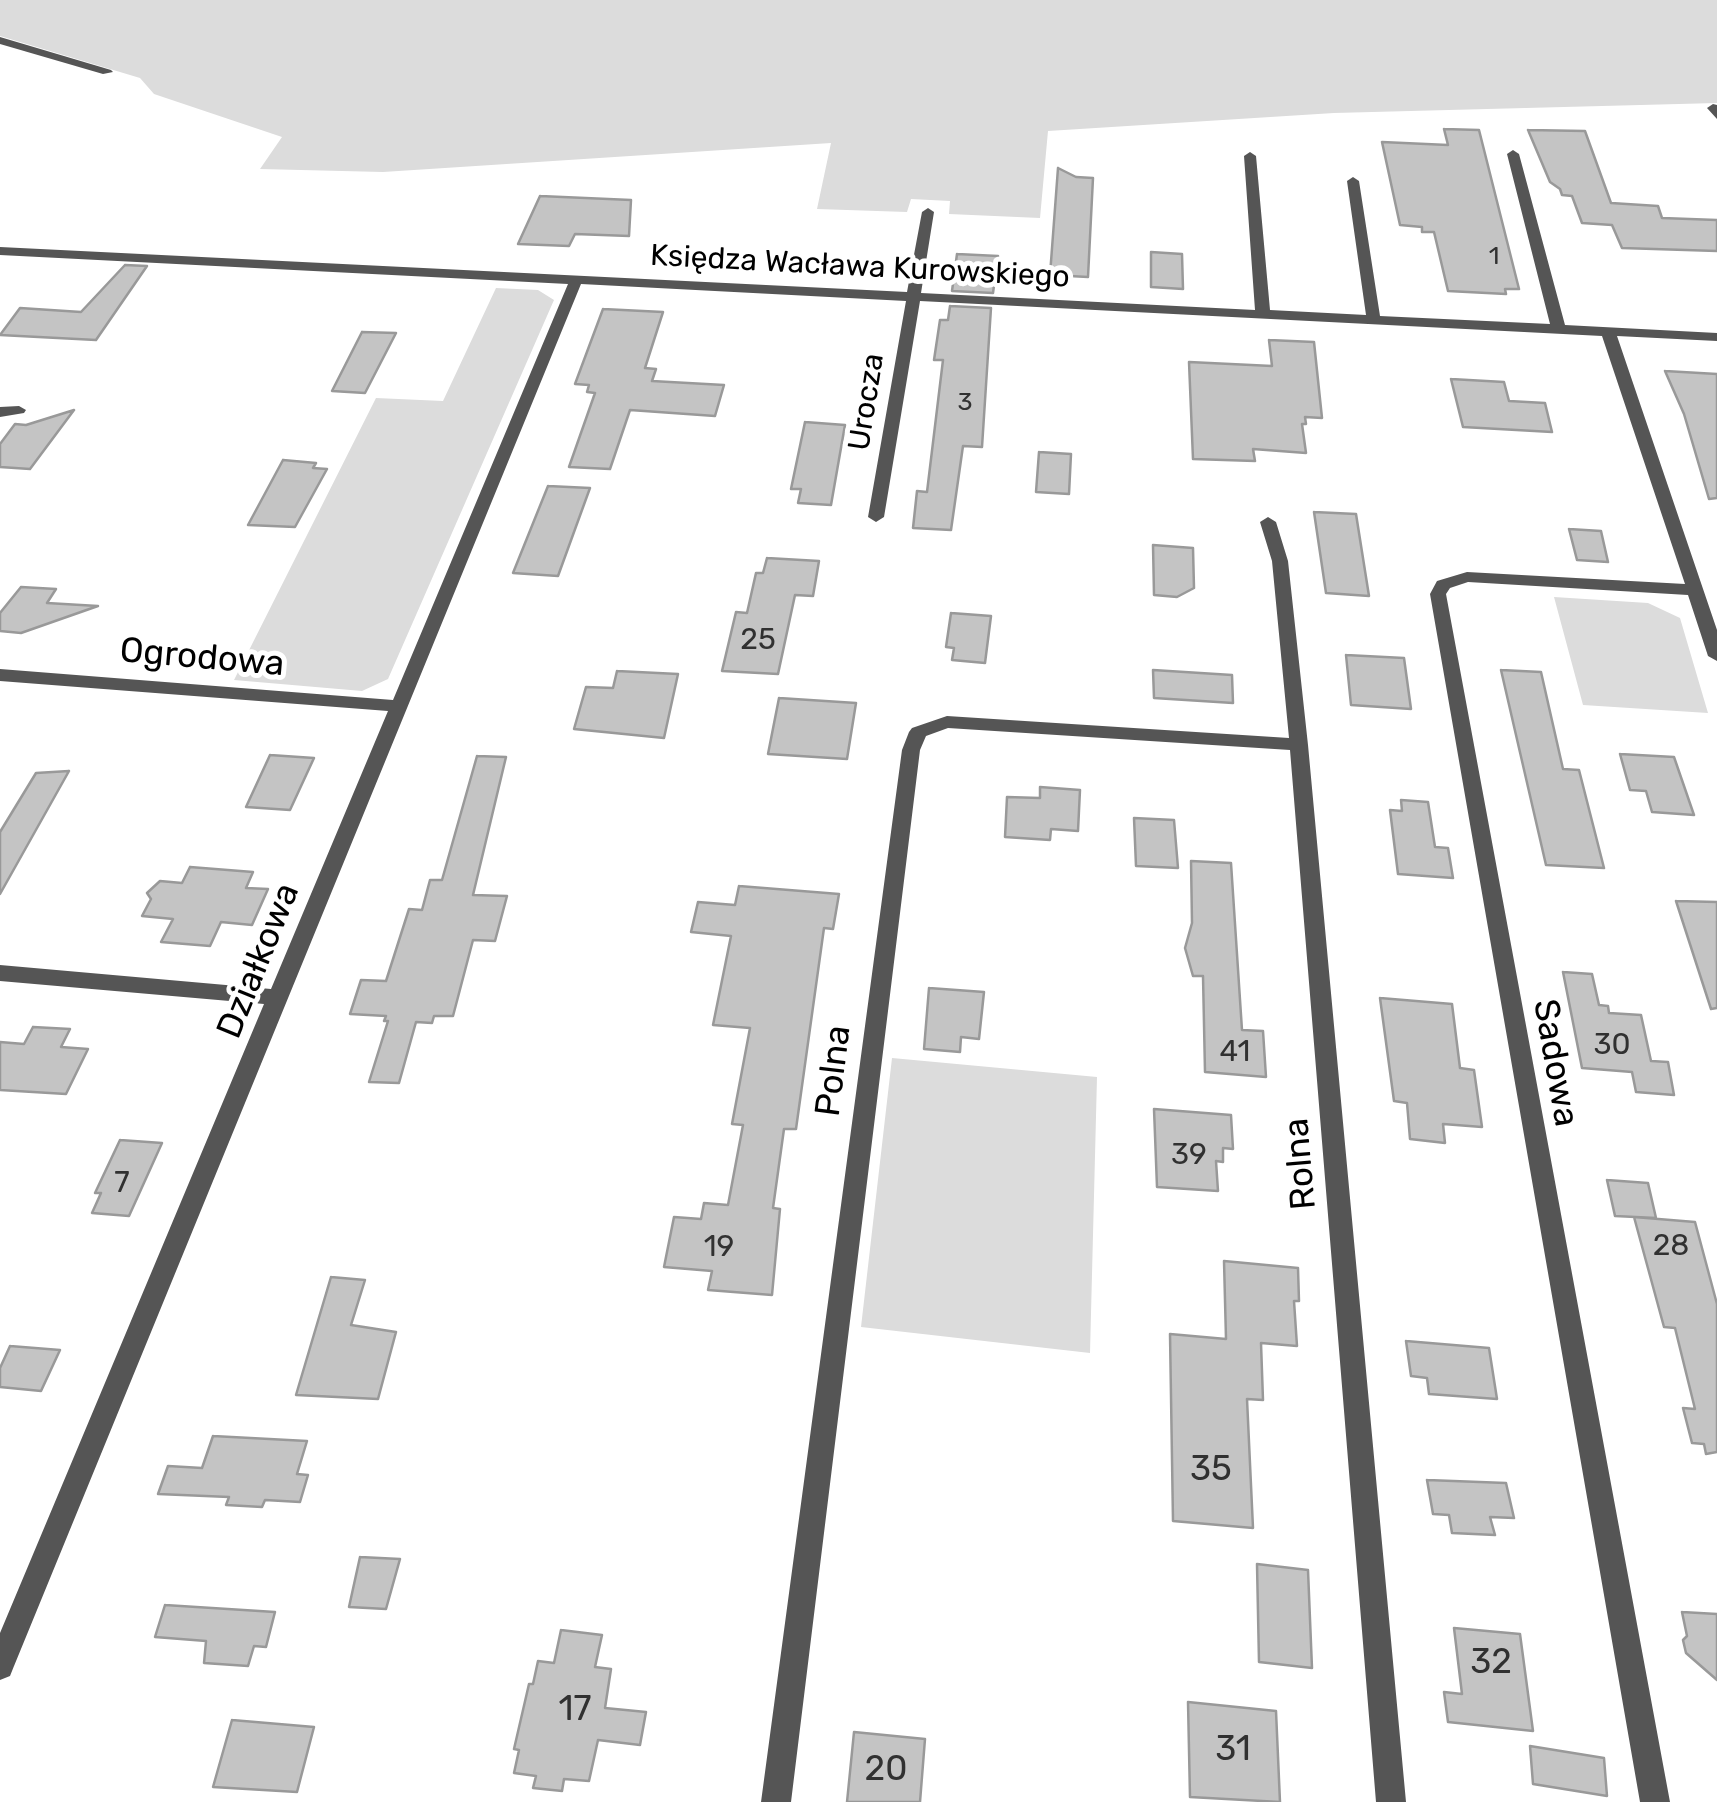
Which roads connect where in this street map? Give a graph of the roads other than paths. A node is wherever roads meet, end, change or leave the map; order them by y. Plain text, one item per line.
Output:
1 (0, 40) edge
2 (107, 72) dead end
3 (1513, 154) dead end
4 (1250, 156) dead end
5 (1354, 180) dead end
6 (928, 212) dead end
7 (0, 251) edge
8 (576, 280) junction
9 (912, 296) junction
10 (1263, 316) junction
11 (1374, 322) junction
12 (1559, 330) junction
13 (1608, 332) junction
14 (1717, 337) edge
15 (19, 410) dead end
16 (0, 412) edge
17 (876, 517) dead end
18 (1268, 522) dead end
19 (1693, 590) junction
20 (1717, 656) edge
21 (0, 674) edge
22 (398, 706) junction
23 (1299, 745) junction
24 (0, 974) edge
25 (279, 998) junction
26 (0, 1666) edge
27 (776, 1802) edge
28 (1391, 1802) edge
29 (1655, 1802) edge

1 - 2 street
3 - 12 street
4 - 10 street
5 - 11 street
6 - 9 street, Urocza
7 - 8 street, Księdza Wacława Kurowskiego
8 - 9 street, Księdza Wacława Kurowskiego
8 - 22 street, Działkowa
9 - 10 street, Księdza Wacława Kurowskiego
9 - 17 street, Urocza
10 - 11 street, Księdza Wacława Kurowskiego
11 - 12 street, Księdza Wacława Kurowskiego
12 - 13 street, Księdza Wacława Kurowskiego
13 - 14 street, Księdza Wacława Kurowskiego
13 - 19 street
15 - 16 street
18 - 23 street, Rolna
19 - 20 street
19 - 29 street, Sadowa
21 - 22 street, Ogrodowa
22 - 25 street, Działkowa
23 - 27 street, Polna
23 - 28 street, Rolna
24 - 25 street
25 - 26 street, Działkowa

